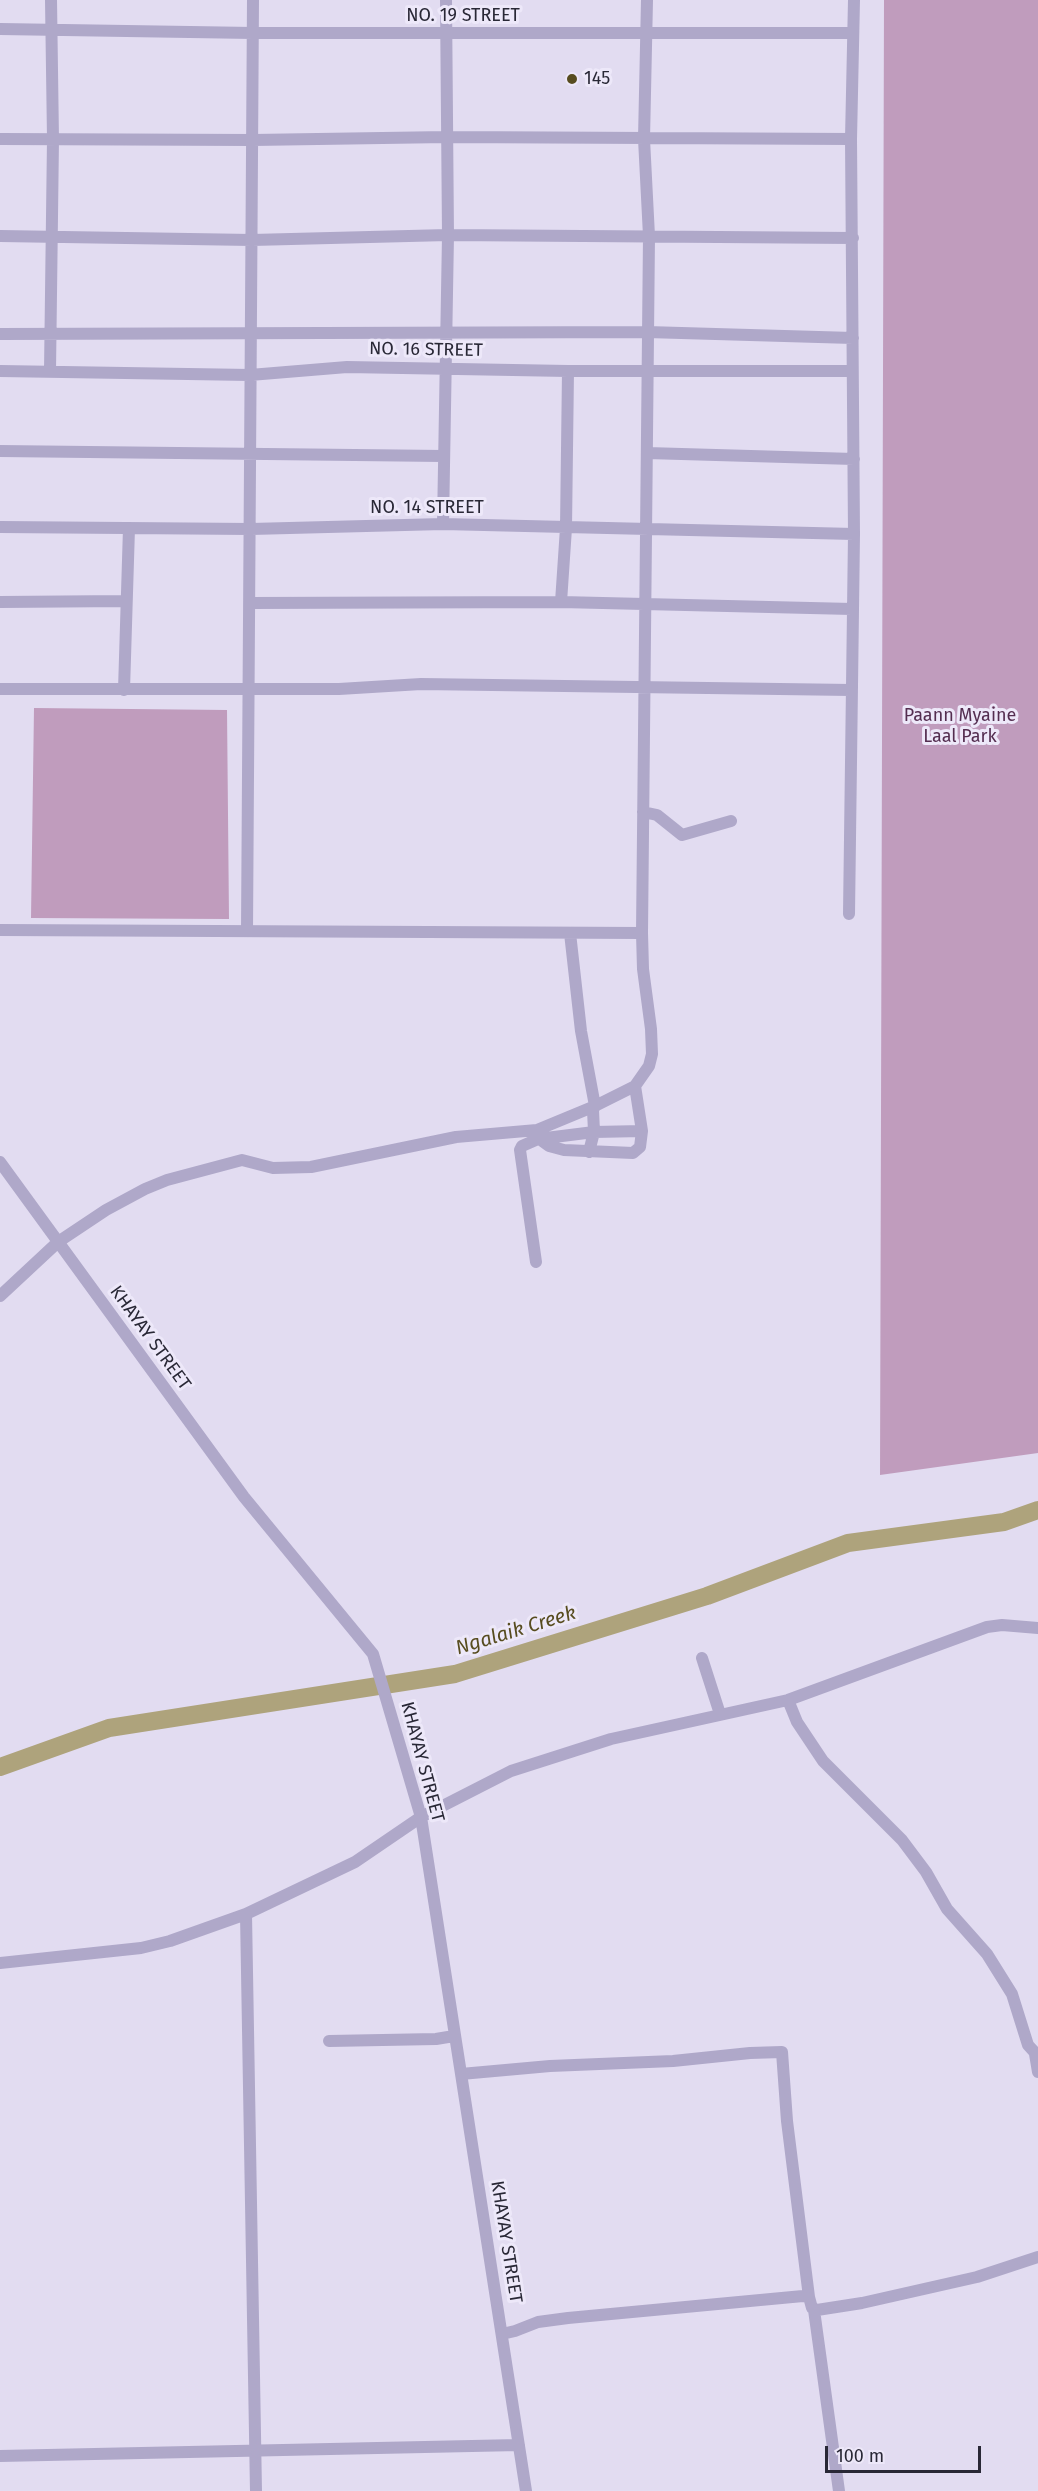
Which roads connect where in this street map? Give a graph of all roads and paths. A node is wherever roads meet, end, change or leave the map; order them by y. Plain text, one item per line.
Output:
1 (51, 0) edge
2 (253, 0) edge
3 (446, 0) edge
4 (647, 0) edge
5 (854, 0) edge
6 (0, 29) edge
7 (52, 29) junction
8 (253, 33) junction
9 (853, 33) junction
10 (446, 34) junction
11 (645, 35) junction
12 (447, 136) junction
13 (0, 139) edge
14 (53, 139) junction
15 (644, 139) junction
16 (851, 139) junction
17 (253, 140) junction
18 (448, 235) junction
19 (0, 236) edge
20 (649, 236) junction
21 (52, 237) junction
22 (853, 238) junction
23 (252, 240) junction
24 (446, 331) junction
25 (647, 332) junction
26 (0, 334) edge
27 (50, 334) junction
28 (251, 334) junction
29 (853, 338) junction
30 (445, 367) junction
31 (0, 370) edge
32 (647, 370) junction
33 (50, 371) junction
34 (568, 371) junction
35 (852, 371) junction
36 (250, 375) junction
37 (0, 451) edge
38 (647, 453) junction
39 (250, 454) junction
40 (443, 456) junction
41 (854, 459) junction
42 (443, 524) junction
43 (0, 527) edge
44 (129, 528) junction
45 (566, 528) junction
46 (251, 529) junction
47 (645, 530) junction
48 (854, 534) junction
49 (125, 601) junction
50 (0, 602) edge
51 (561, 602) junction
52 (250, 603) junction
53 (644, 606) junction
54 (852, 609) junction
55 (643, 687) junction
56 (0, 689) edge
57 (250, 689) junction
58 (124, 690) junction
59 (851, 690) junction
60 (643, 812) junction
61 (731, 821) dead end
62 (849, 914) dead end
63 (0, 930) edge
64 (247, 930) junction
65 (570, 933) junction
66 (642, 933) junction
67 (635, 1086) junction
68 (595, 1106) junction
69 (642, 1131) junction
70 (594, 1132) junction
71 (538, 1135) junction
72 (589, 1152) junction
73 (0, 1162) edge
74 (58, 1242) junction
75 (536, 1262) dead end
76 (0, 1296) edge
77 (1038, 1628) edge
78 (702, 1658) dead end
79 (788, 1700) junction
80 (720, 1714) junction
81 (421, 1817) junction
82 (246, 1914) junction
83 (0, 1964) edge
84 (454, 2036) junction
85 (328, 2040) dead end
86 (1036, 2055) edge
87 (1038, 2072) edge
88 (460, 2074) junction
89 (1038, 2258) edge
90 (808, 2297) junction
91 (814, 2310) junction
92 (502, 2334) junction
93 (519, 2445) junction
94 (255, 2450) junction
95 (0, 2456) edge
96 (256, 2491) edge
97 (526, 2491) edge
98 (839, 2491) edge

1 - 7 street
2 - 8 street
3 - 10 street
4 - 11 street
5 - 9 street
6 - 7 street, NO. 19 STREET
7 - 8 street, NO. 19 STREET
7 - 14 street
8 - 10 street, NO. 19 STREET
8 - 17 street
9 - 11 street, NO. 19 STREET
9 - 16 street
10 - 11 street, NO. 19 STREET
10 - 12 street
11 - 15 street
12 - 15 street
12 - 17 street
12 - 18 street
13 - 14 street
14 - 17 street
14 - 21 street
15 - 16 street
15 - 20 street
16 - 22 street
17 - 23 street
18 - 20 street
18 - 23 street
18 - 24 street
19 - 21 street
20 - 22 street
20 - 25 street
21 - 23 street
21 - 27 street
22 - 29 street
23 - 28 street
24 - 25 street
24 - 28 street
24 - 30 street
25 - 29 street
25 - 32 street
26 - 27 street
27 - 28 street
27 - 33 street
28 - 36 street
29 - 35 street
30 - 34 street, NO. 16 STREET
30 - 36 street, NO. 16 STREET
30 - 40 street
31 - 33 street, NO. 16 STREET
32 - 34 street, NO. 16 STREET
32 - 35 street, NO. 16 STREET
32 - 38 street
33 - 36 street, NO. 16 STREET
34 - 45 street
35 - 41 street
36 - 39 street
37 - 39 street
38 - 41 street
38 - 47 street
39 - 40 street
39 - 46 street
40 - 42 street
41 - 48 street
42 - 45 street, NO. 14 STREET
42 - 46 street, NO. 14 STREET
43 - 44 street, NO. 14 STREET
44 - 46 street, NO. 14 STREET
44 - 49 street
45 - 47 street, NO. 14 STREET
45 - 51 street
46 - 52 street
47 - 48 street, NO. 14 STREET
47 - 53 street
48 - 54 street
49 - 50 street
49 - 58 street
51 - 52 street
51 - 53 street
52 - 57 street
53 - 54 street
53 - 55 street
54 - 59 street
55 - 57 street
55 - 59 street
55 - 60 street
56 - 58 street
57 - 58 street
57 - 64 street
59 - 62 street
60 - 61 street
60 - 66 street
63 - 64 street
64 - 65 street
65 - 66 street
65 - 68 street
66 - 67 street
67 - 68 street
67 - 69 street
68 - 70 street
68 - 71 street
69 - 70 street
69 - 72 street
70 - 71 street
70 - 72 street
71 - 72 street
71 - 74 street
71 - 75 street
73 - 74 street, KHAYAY STREET
74 - 76 street
74 - 81 street, KHAYAY STREET
77 - 79 street
78 - 80 street
79 - 80 street
79 - 86 street
80 - 81 street
81 - 82 street
81 - 84 street, KHAYAY STREET
82 - 83 street
82 - 94 street
84 - 85 street
84 - 88 street, KHAYAY STREET
86 - 87 street
88 - 90 street
88 - 92 street, KHAYAY STREET
89 - 91 street
90 - 91 street
90 - 92 street
91 - 98 street
92 - 93 street, KHAYAY STREET
93 - 94 street
93 - 97 street, KHAYAY STREET
94 - 95 street
94 - 96 street

